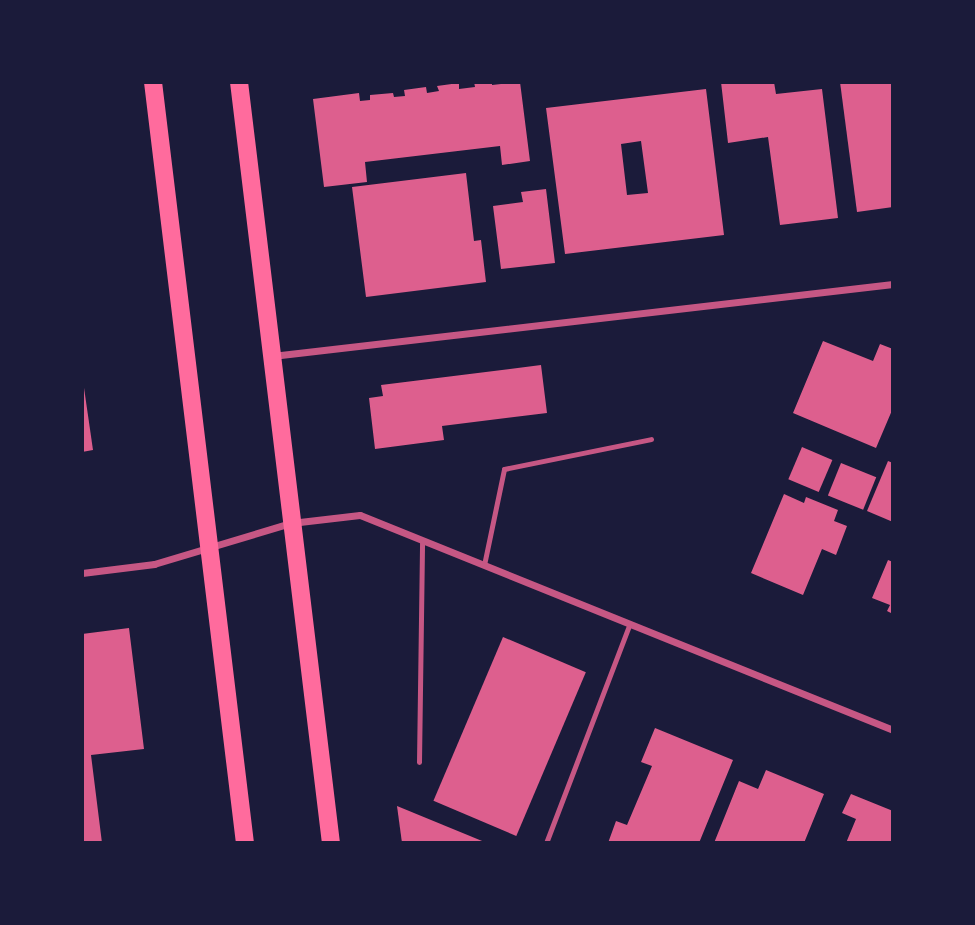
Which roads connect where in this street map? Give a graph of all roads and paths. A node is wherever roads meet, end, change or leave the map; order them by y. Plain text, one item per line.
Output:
1 (153, 82) edge
2 (239, 82) edge
3 (893, 284) edge
4 (272, 356) junction
5 (651, 439) dead end
6 (291, 523) junction
7 (422, 540) junction
8 (208, 549) junction
9 (484, 565) junction
10 (82, 573) edge
11 (631, 623) junction
12 (893, 730) edge
13 (419, 762) dead end
14 (245, 843) edge
15 (331, 843) edge
16 (546, 843) edge

1 - 8 main road
2 - 4 main road
3 - 4 street
4 - 6 main road
5 - 9 lane
6 - 7 street
6 - 8 street
6 - 15 main road
7 - 9 street
7 - 13 lane
8 - 10 street
8 - 14 main road
9 - 11 street
11 - 12 street
11 - 16 lane

